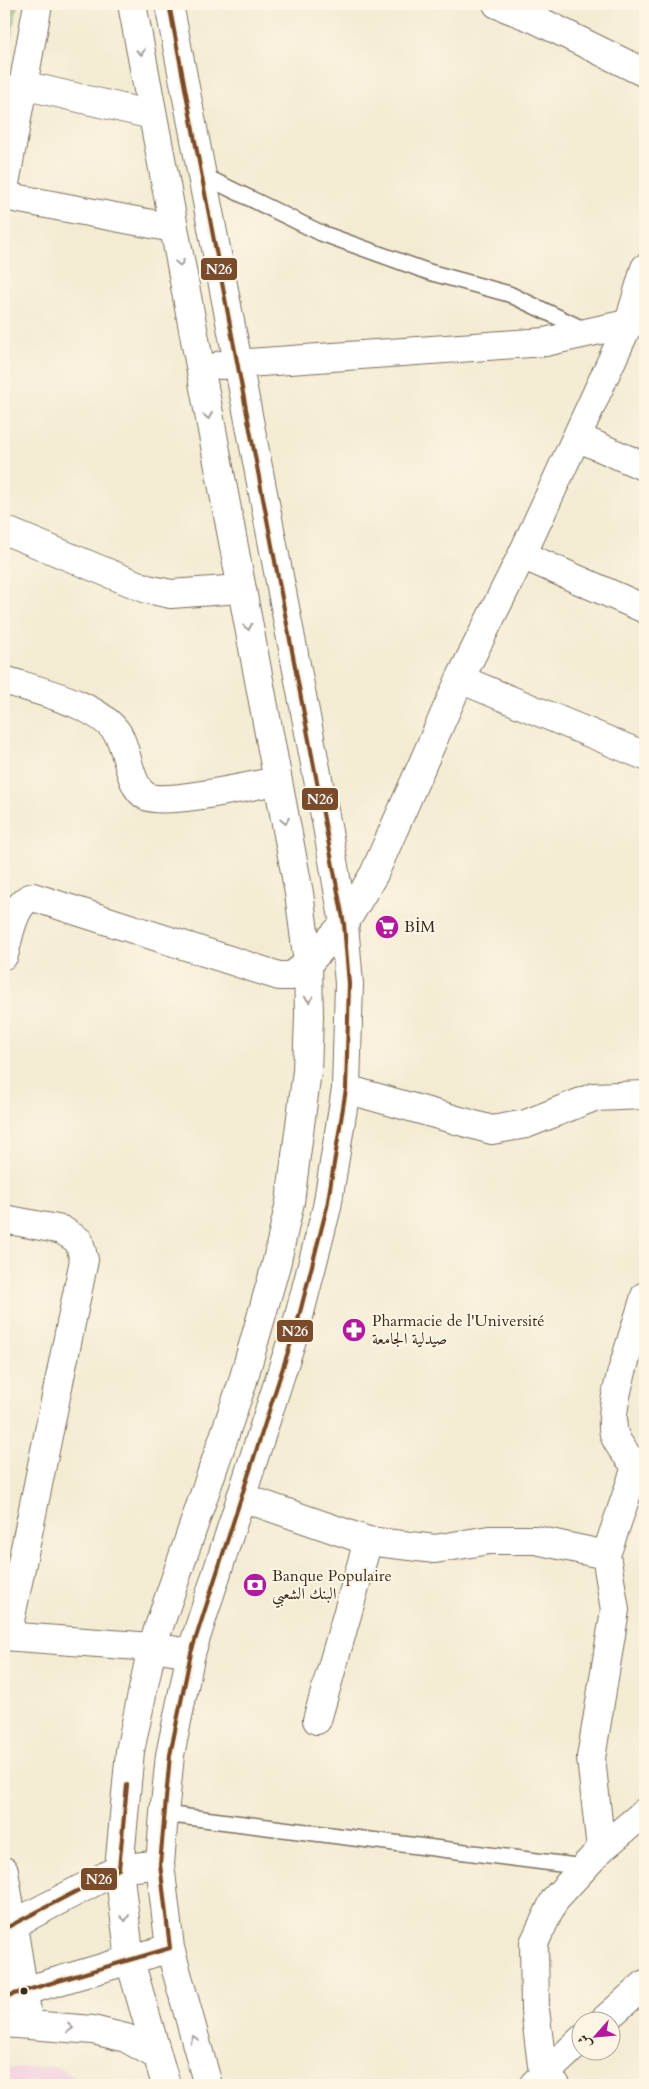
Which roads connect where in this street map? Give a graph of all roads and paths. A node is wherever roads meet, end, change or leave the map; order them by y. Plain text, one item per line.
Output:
1 (38, 4) edge
2 (132, 4) edge
3 (169, 4) edge
4 (497, 4) edge
5 (645, 73) edge
6 (24, 85) junction
7 (152, 115) junction
8 (202, 174) junction
9 (4, 189) edge
10 (4, 196) edge
11 (173, 228) junction
12 (645, 268) edge
13 (637, 321) edge
14 (591, 333) junction
15 (238, 362) junction
16 (199, 368) junction
17 (577, 437) junction
18 (645, 467) edge
19 (4, 530) edge
20 (522, 555) junction
21 (240, 589) junction
22 (645, 609) edge
23 (460, 679) junction
24 (4, 680) edge
25 (645, 756) edge
26 (277, 781) junction
27 (344, 924) junction
28 (4, 955) edge
29 (308, 963) junction
30 (346, 1090) junction
31 (645, 1095) edge
32 (4, 1219) edge
33 (645, 1296) edge
34 (641, 1470) edge
35 (241, 1497) junction
36 (368, 1541) junction
37 (606, 1555) junction
38 (6, 1636) edge
39 (152, 1647) junction
40 (190, 1653) junction
41 (317, 1720) dead end
42 (645, 1812) edge
43 (164, 1814) junction
44 (593, 1858) junction
45 (160, 1864) junction
46 (119, 1870) junction
47 (4, 1874) edge
48 (8, 1926) edge
49 (170, 1948) junction
50 (130, 1961) junction
51 (645, 1984) edge
52 (14, 1995) edge
53 (613, 2012) edge
54 (16, 2024) edge
55 (572, 2051) edge
56 (156, 2055) junction
57 (544, 2081) edge
58 (166, 2085) edge
59 (208, 2085) edge

1 - 6 street
2 -> 7 street
3 - 8 street
4 - 5 street
6 - 7 street
6 - 9 street
7 - 11 street
8 - 14 lane
8 - 15 street
10 - 11 street
11 -> 16 street
12 - 13 street
13 - 14 street
13 - 17 street
14 - 15 street
15 - 16 street
15 - 27 street
16 -> 21 street
17 - 18 street
17 - 20 street
19 - 21 street
20 - 22 street
20 - 23 street
21 -> 26 street
23 - 25 street
23 - 27 street
24 - 26 street
26 -> 29 street
27 - 29 street
27 - 30 street
28 - 29 street
29 -> 39 street
30 - 31 street
30 - 35 street
32 - 38 street
33 - 34 street
34 - 37 street
35 - 36 street
35 - 40 street
36 - 37 street
36 - 41 street
37 - 44 street
38 - 39 street
39 - 40 street
39 - 46 street
40 - 43 street
42 - 44 street
43 - 44 lane
43 - 45 street
44 - 57 street
45 - 46 street
45 - 49 street
46 - 48 street
46 -> 50 street
47 - 48 street
48 - 52 street
49 - 50 street
59 -> 49 street
50 - 52 street
50 - 56 street
51 - 53 street
52 - 54 street
54 -> 56 street
55 - 57 street
56 - 58 street

